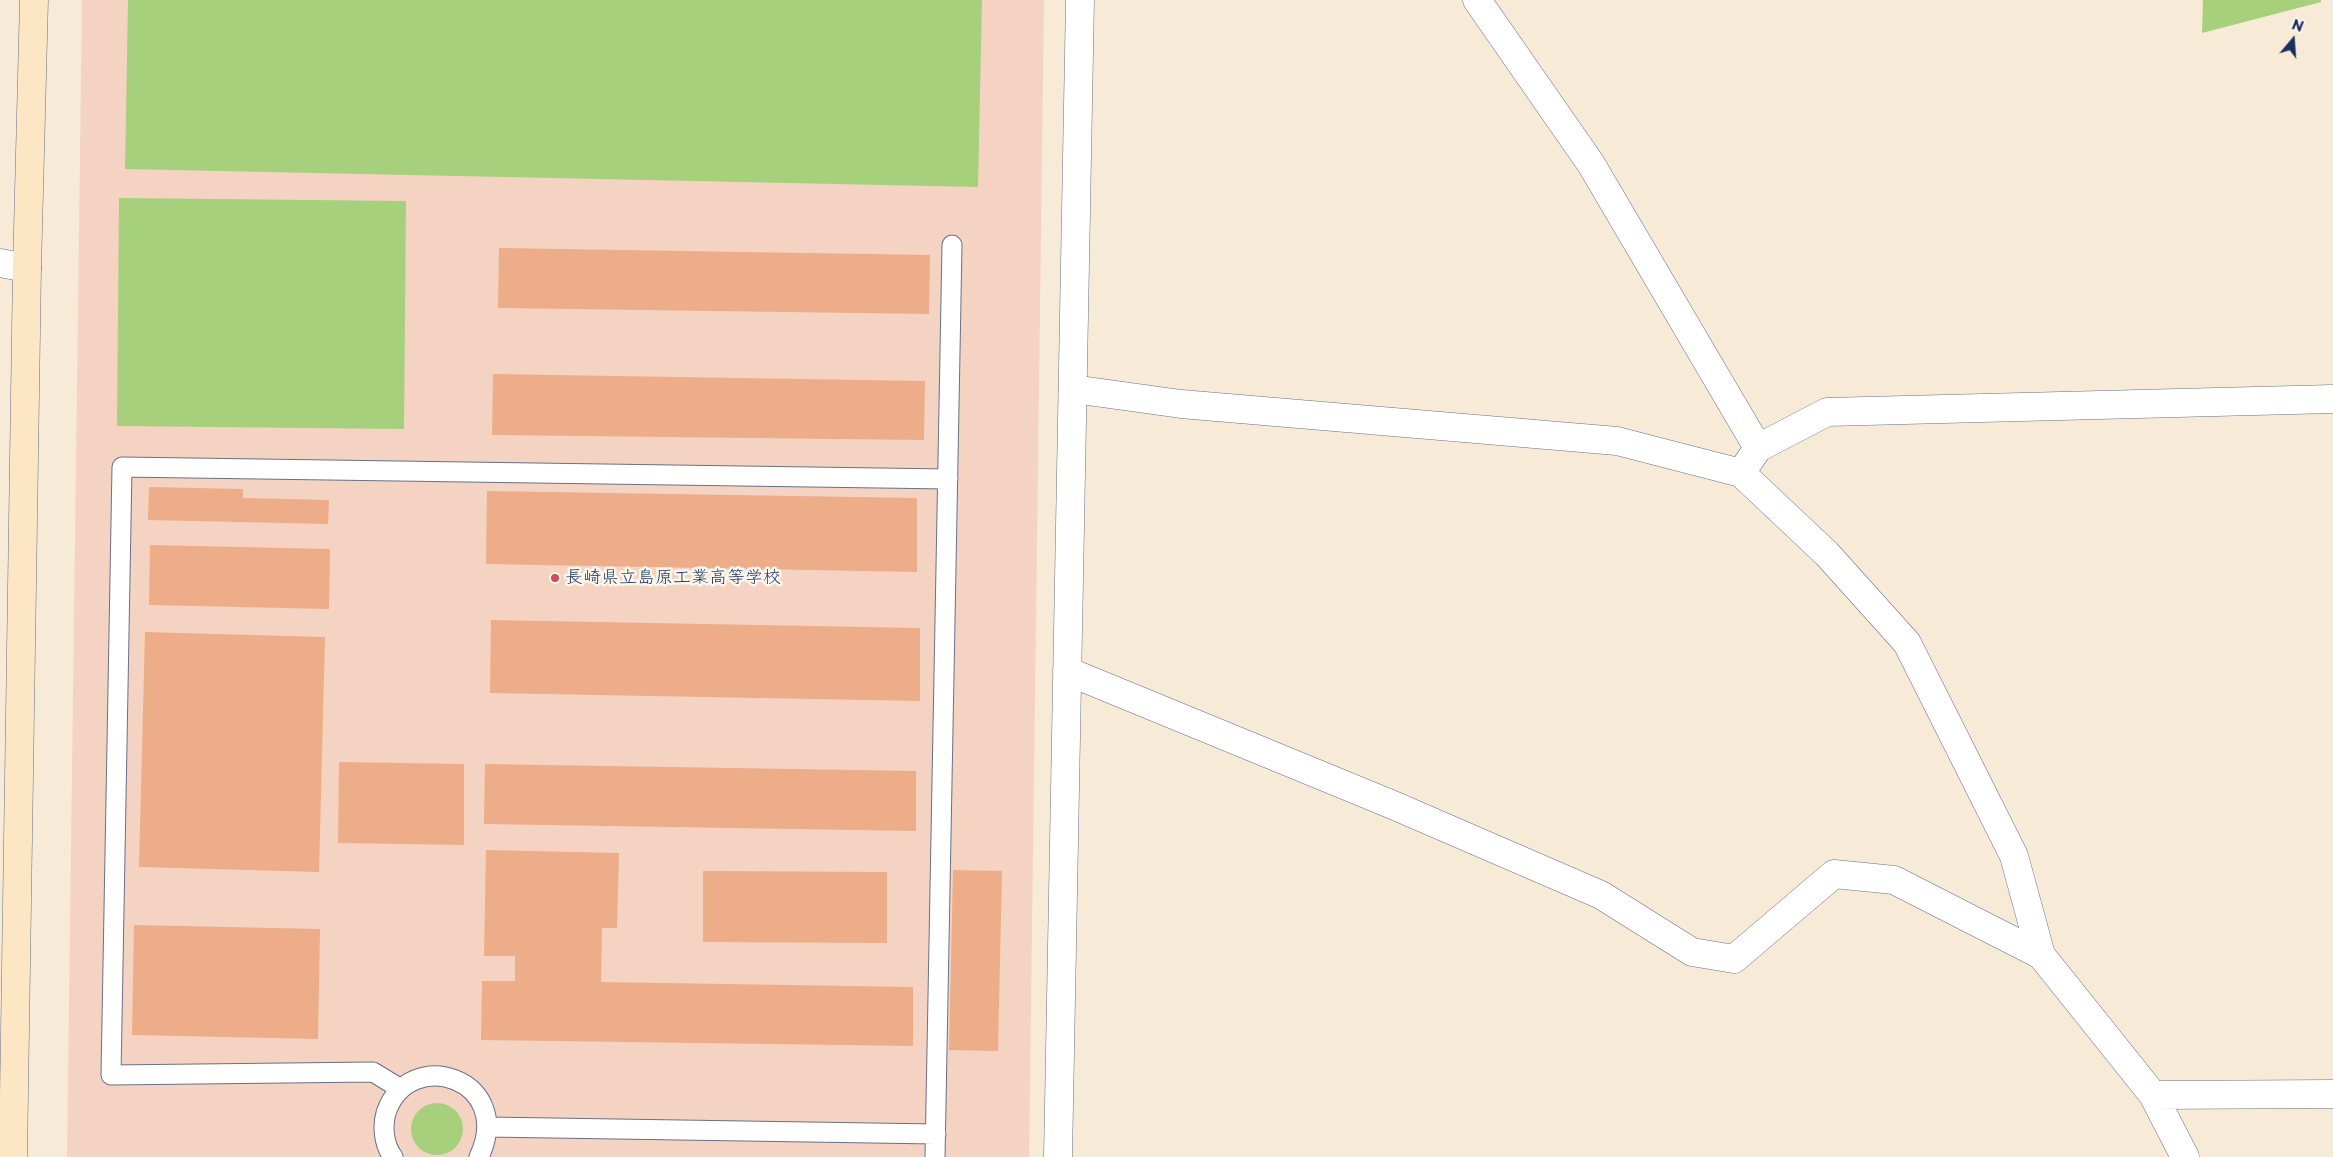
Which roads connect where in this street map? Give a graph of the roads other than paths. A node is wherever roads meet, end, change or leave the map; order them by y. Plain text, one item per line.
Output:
1 (34, 0) edge
2 (1080, 0) edge
3 (1477, 0) edge
4 (952, 244) dead end
5 (0, 263) edge
6 (27, 268) junction
7 (1073, 389) junction
8 (2333, 399) edge
9 (1758, 448) junction
10 (1741, 474) junction
11 (948, 479) junction
12 (1067, 671) junction
13 (2041, 956) junction
14 (400, 1089) junction
15 (2333, 1094) edge
16 (2154, 1095) junction
17 (488, 1127) junction
18 (936, 1134) junction
19 (13, 1157) edge
20 (393, 1157) edge
21 (479, 1157) edge
22 (935, 1157) edge
23 (1058, 1157) edge
24 (2185, 1157) edge

1 - 6 street
2 - 7 street
3 - 9 street
4 - 11 lane
5 - 6 street
6 - 19 street
7 - 10 street
7 - 12 street
8 - 9 street
9 - 10 street
10 - 13 street
11 - 14 lane
11 - 18 lane
12 - 13 street
12 - 23 street
13 - 16 street
14 - 17 lane
14 - 20 lane
15 - 16 street
16 - 24 street
17 - 18 lane
17 - 21 lane
18 - 22 lane

